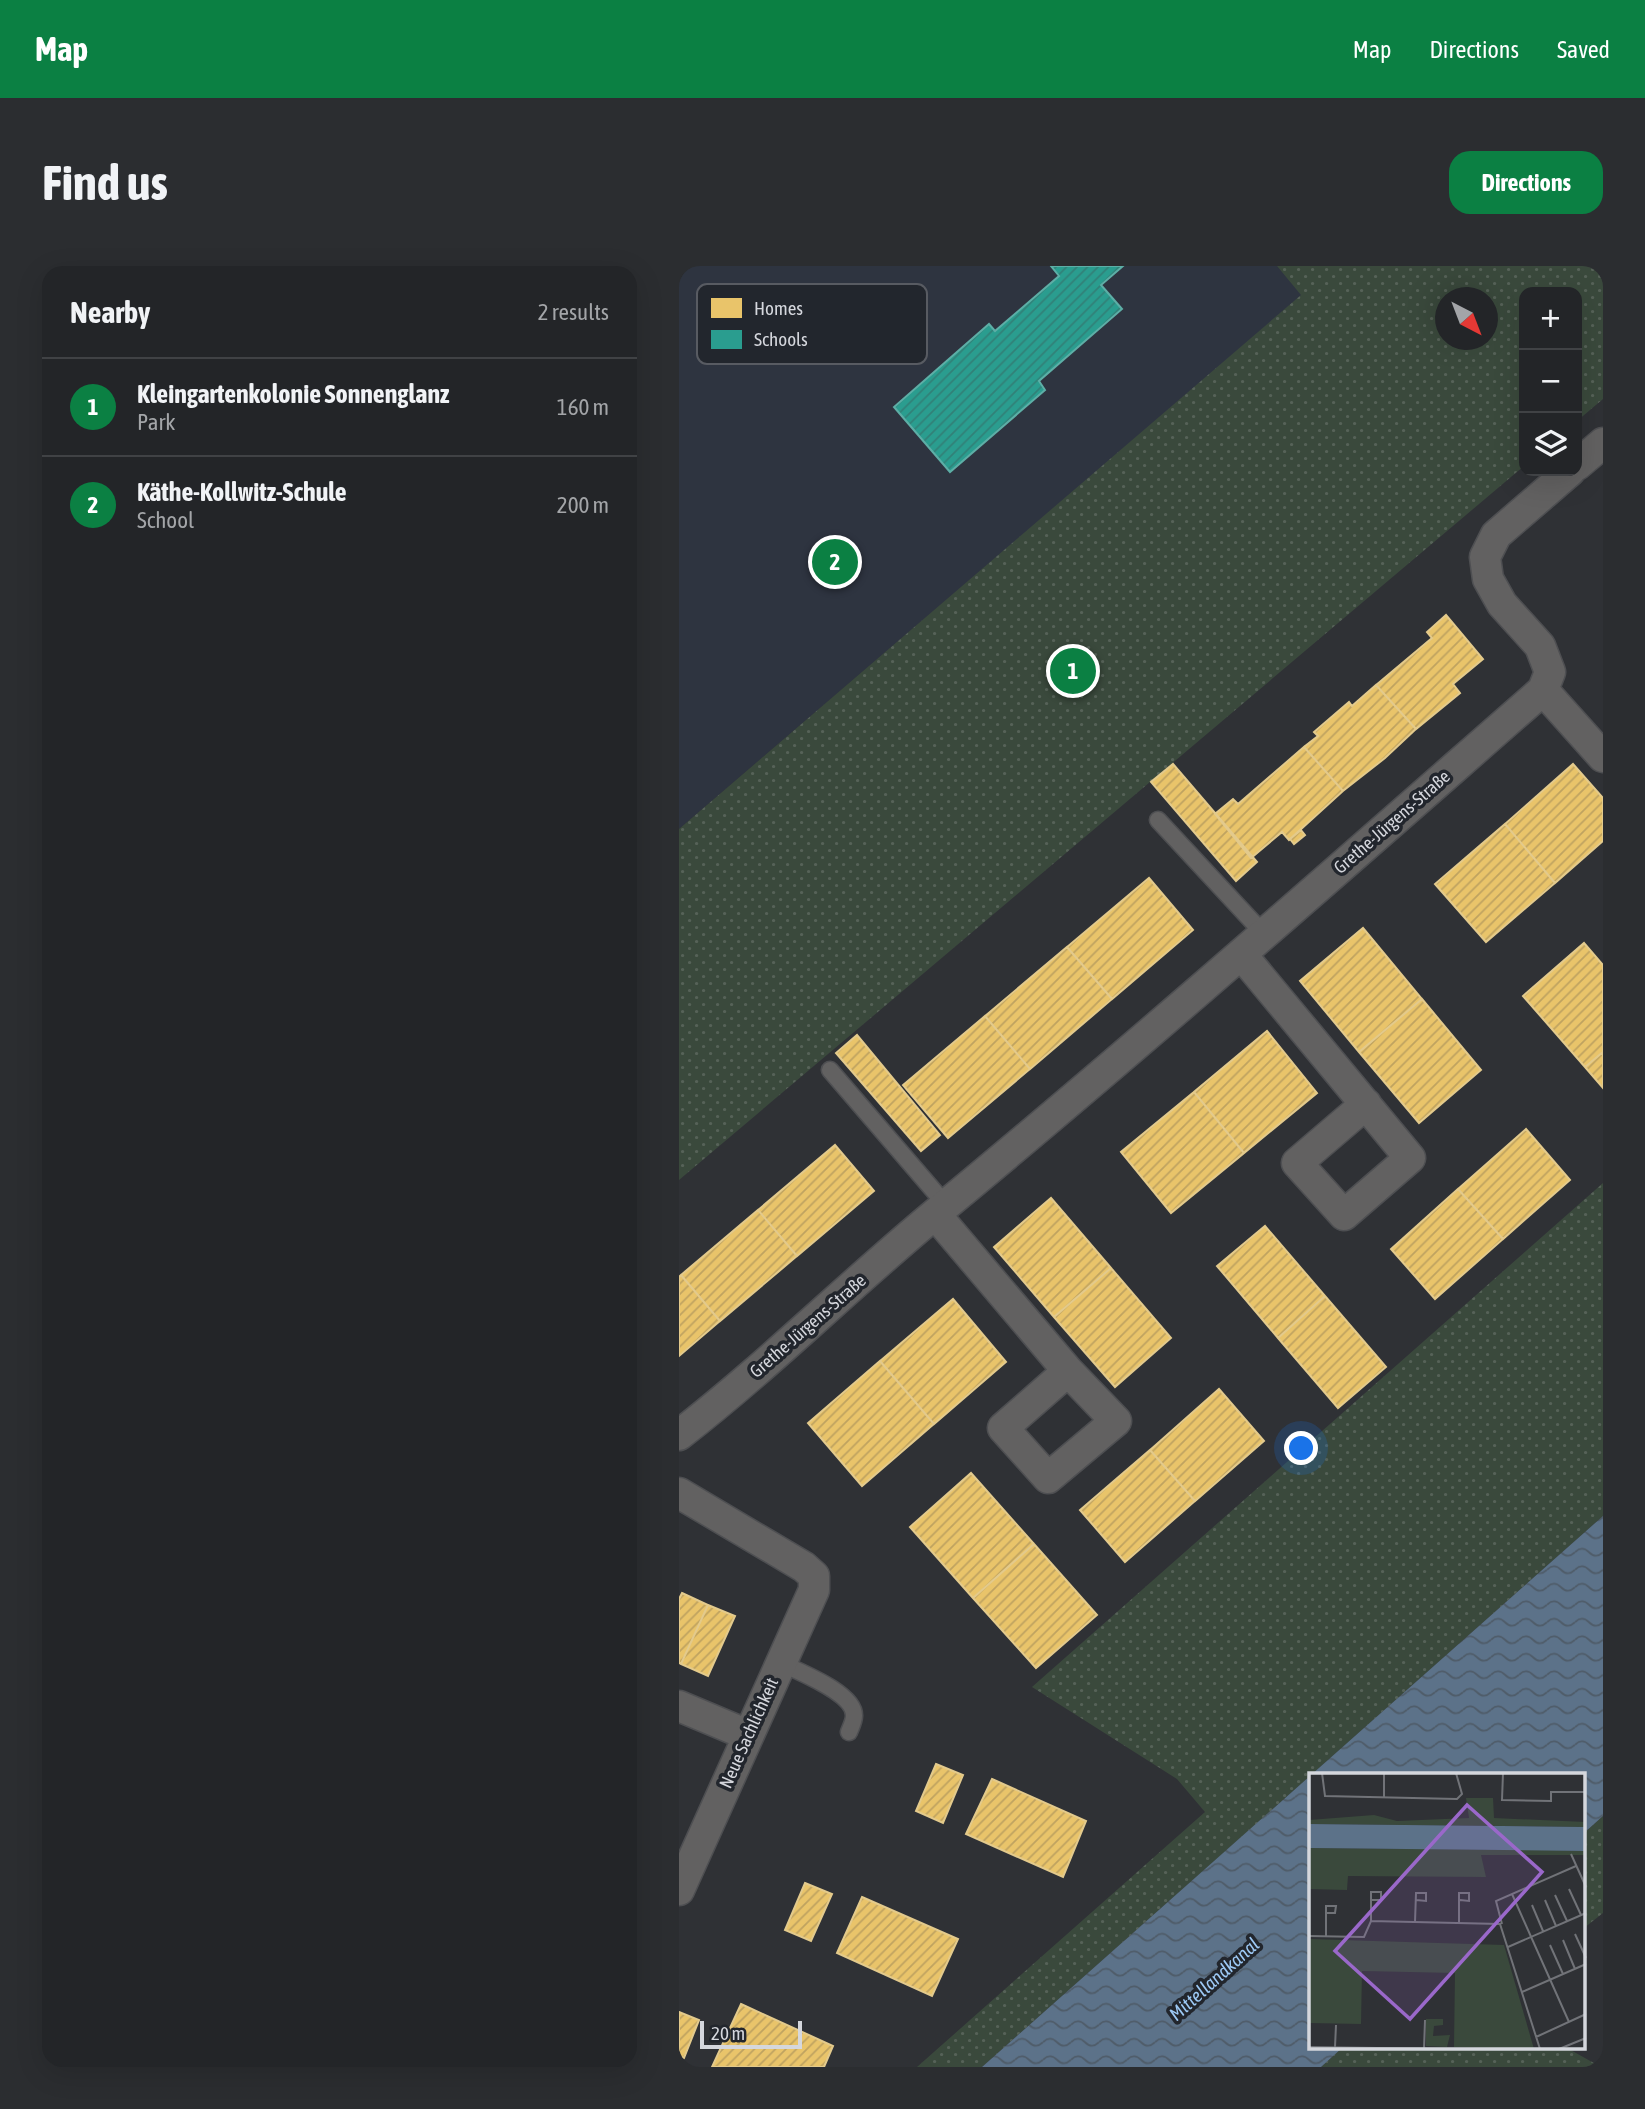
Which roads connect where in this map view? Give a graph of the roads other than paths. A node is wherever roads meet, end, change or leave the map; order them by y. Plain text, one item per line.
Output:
1 (1603, 443) edge
2 (1582, 461) edge
3 (1564, 476) edge
4 (1543, 690) junction
5 (1603, 757) edge
6 (1158, 820) dead end
7 (1263, 934) junction
8 (1241, 954) junction
9 (830, 1070) dead end
10 (1366, 1104) dead end
11 (941, 1209) junction
12 (1068, 1371) dead end
13 (679, 1435) edge
14 (679, 1493) edge
15 (781, 1663) junction
16 (679, 1706) edge
17 (849, 1732) dead end
18 (748, 1735) junction
19 (679, 1889) edge

1 - 2 street
3 - 4 street
4 - 5 street
4 - 7 street, Grethe-Jürgens-Straße
6 - 7 lane
7 - 8 street, Grethe-Jürgens-Straße
8 - 10 street
8 - 11 street, Grethe-Jürgens-Straße
9 - 11 lane
11 - 12 street
11 - 13 street, Grethe-Jürgens-Straße
14 - 15 street, Neue Sachlichkeit
15 - 17 lane
15 - 18 street, Neue Sachlichkeit
16 - 18 street
18 - 19 street, Neue Sachlichkeit

